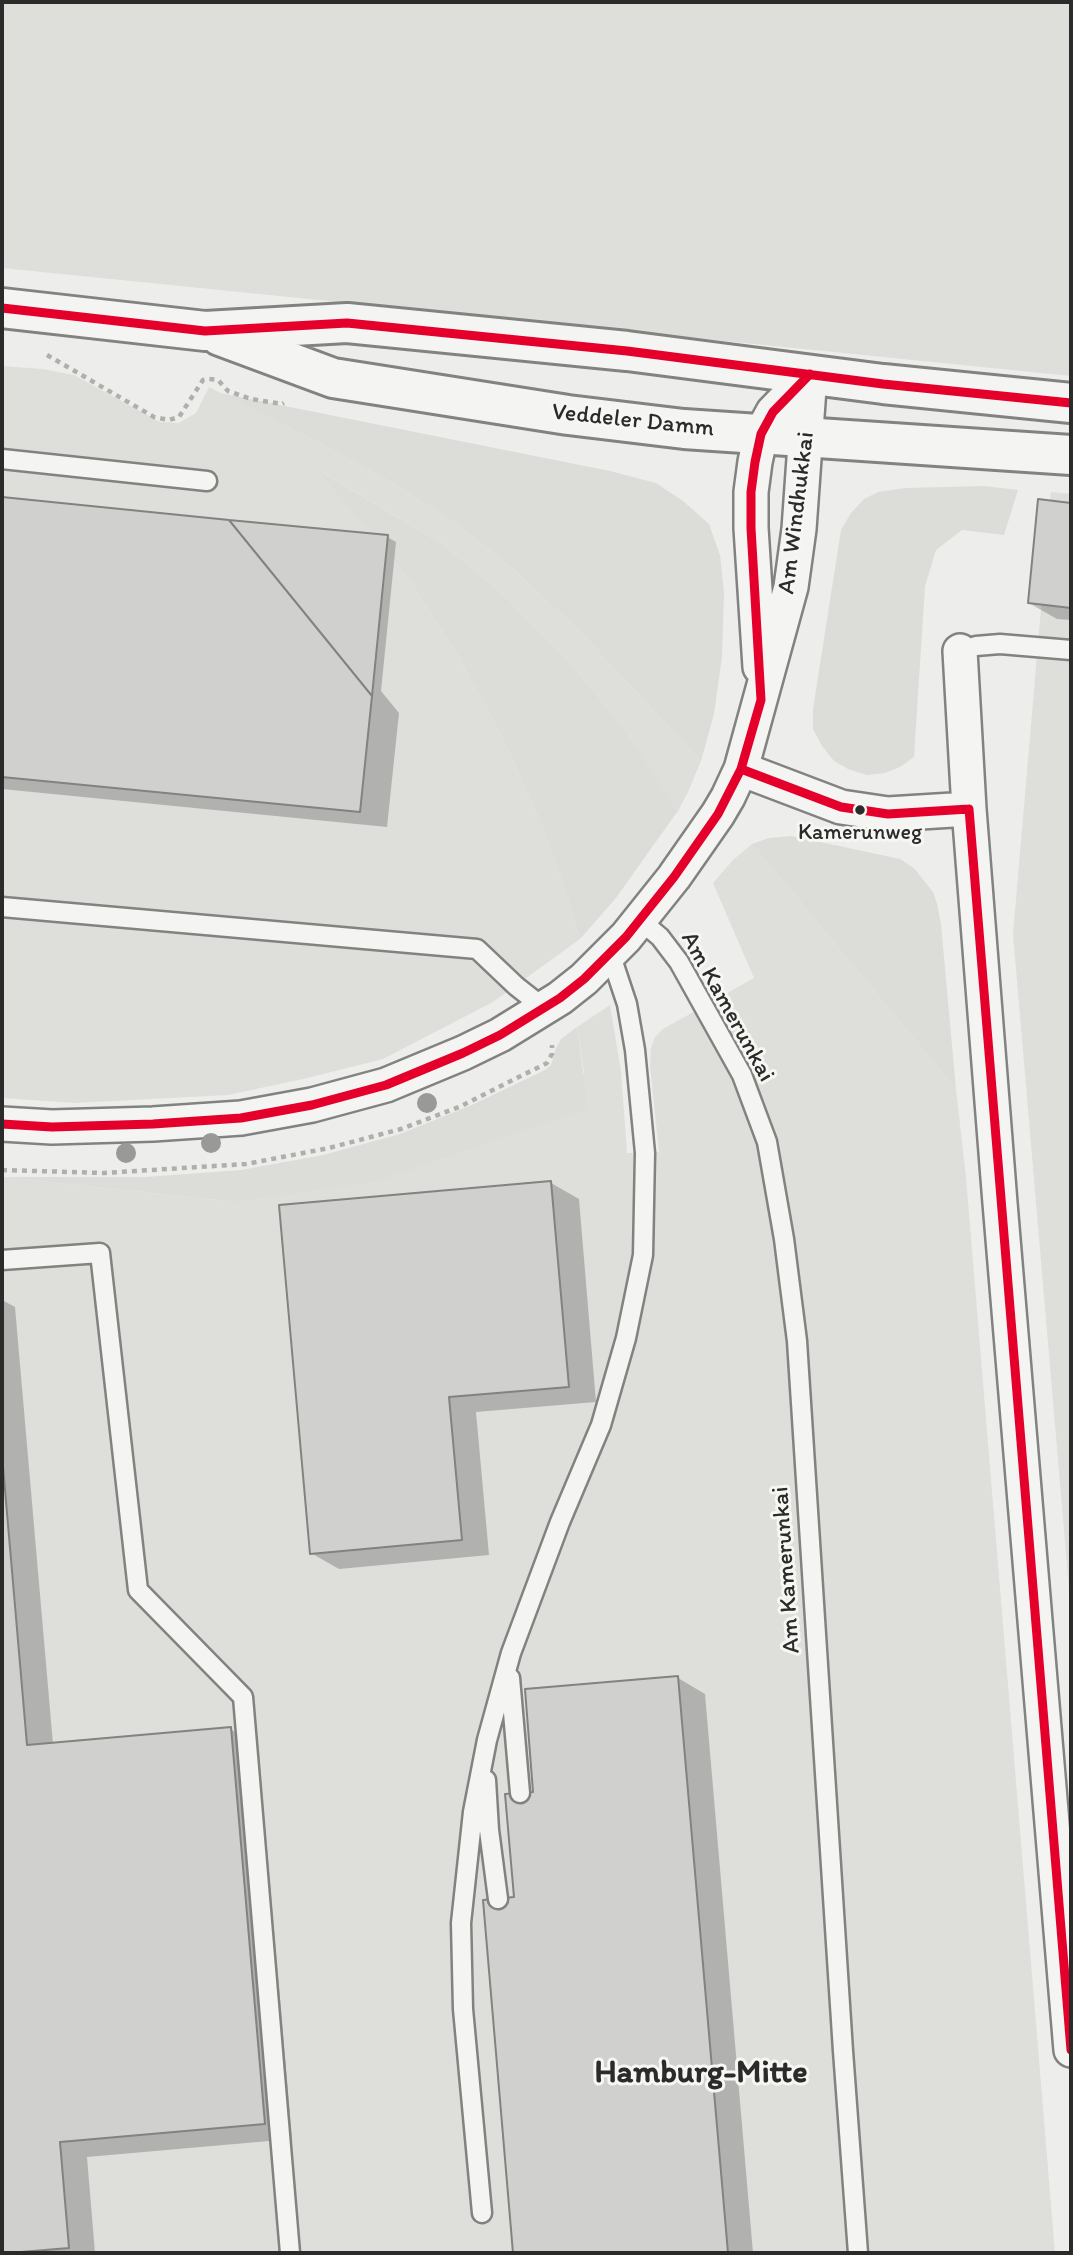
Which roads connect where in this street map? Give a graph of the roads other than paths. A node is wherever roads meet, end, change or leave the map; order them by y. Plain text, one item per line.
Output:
1 (2, 308) edge
2 (205, 331) junction
3 (810, 374) junction
4 (1071, 403) edge
5 (761, 434) junction
6 (806, 437) junction
7 (1071, 455) edge
8 (2, 459) edge
9 (207, 481) dead end
10 (1071, 650) edge
11 (960, 652) joint
12 (761, 700) junction
13 (741, 769) junction
14 (970, 809) junction
15 (2, 907) edge
16 (641, 921) junction
17 (610, 953) junction
18 (544, 1008) junction
19 (2, 1124) edge
20 (2, 1260) edge
21 (511, 1653) junction
22 (486, 1740) junction
23 (520, 1793) dead end
24 (498, 1899) dead end
25 (1071, 2050) edge
26 (482, 2213) dead end
27 (290, 2253) edge
28 (858, 2253) edge

1 - 2 main road, Veddeler Damm
2 - 3 main road, Veddeler Damm
2 - 5 main road, Veddeler Damm
3 - 4 main road, Veddeler Damm
3 - 5 street, Am Windhukkai
3 - 6 street, Am Windhukkai
5 - 6 main road, Veddeler Damm
5 - 12 street, Am Windhukkai
6 - 7 main road, Veddeler Damm
6 - 12 street, Am Windhukkai
8 - 9 lane
10 - 11 lane
11 - 14 street
12 - 13 street, Am Windhukkai
13 - 14 street
13 - 16 street, Am Windhukkai
14 - 25 street
15 - 18 lane
16 - 17 street, Am Windhukkai
16 - 28 lane, Am Kamerunkai
17 - 18 street, Am Windhukkai
17 - 21 lane
18 - 19 street, Am Windhukkai
20 - 27 lane
21 - 22 lane
21 - 23 lane
22 - 24 lane
22 - 26 lane

